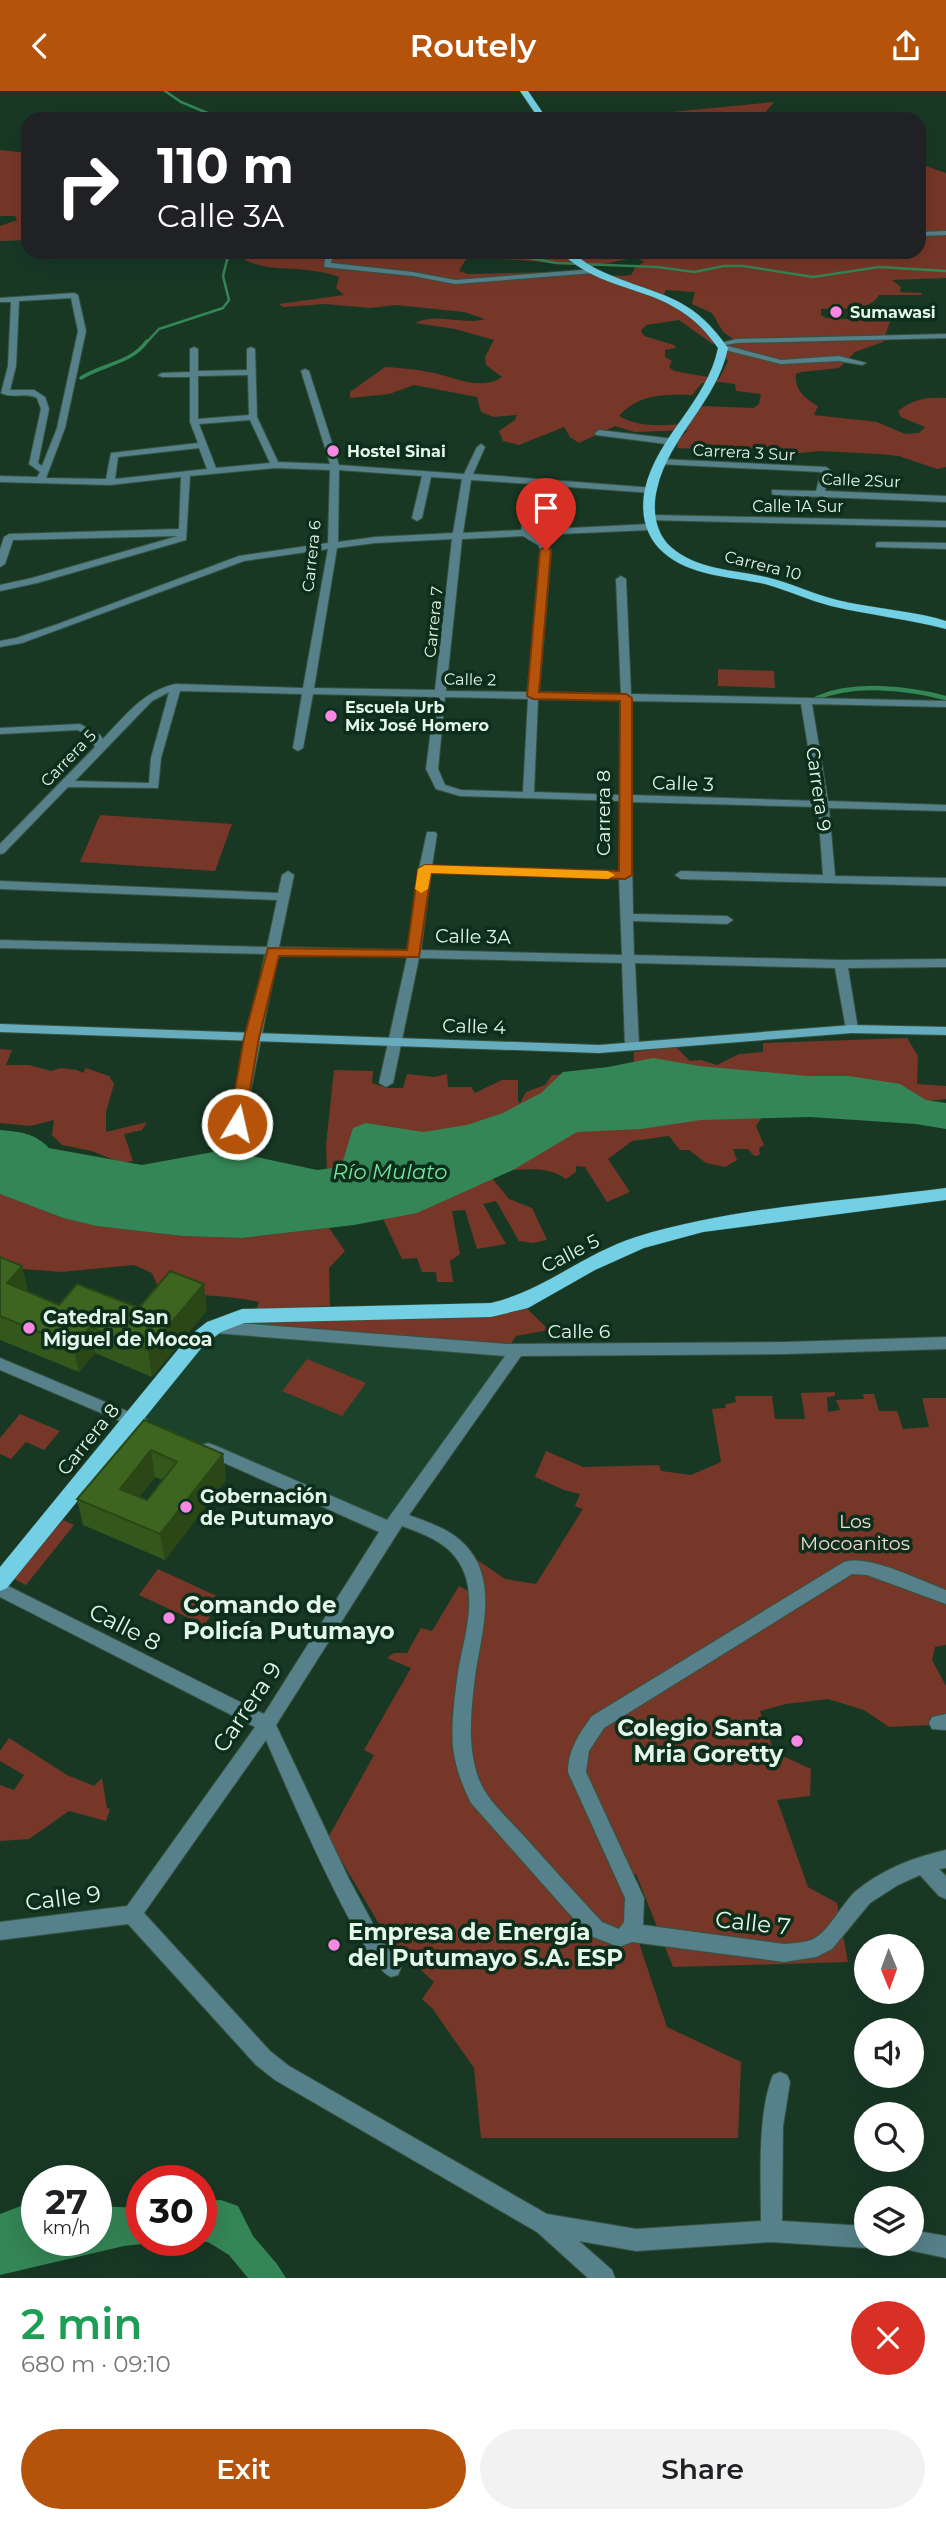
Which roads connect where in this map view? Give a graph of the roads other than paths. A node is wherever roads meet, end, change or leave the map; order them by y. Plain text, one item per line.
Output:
1 (524, 91) edge
2 (538, 112) edge
3 (946, 233) edge
4 (926, 234) edge
5 (328, 259) edge
6 (576, 259) edge
7 (594, 271) junction
8 (15, 299) junction
9 (0, 300) edge
10 (946, 336) edge
11 (13, 341) junction
12 (0, 342) edge
13 (721, 346) junction
14 (194, 349) dead end
15 (251, 349) dead end
16 (862, 363) dead end
17 (305, 371) dead end
18 (252, 372) junction
19 (162, 375) dead end
20 (195, 375) junction
21 (253, 417) junction
22 (194, 422) junction
23 (599, 433) dead end
24 (58, 437) junction
25 (37, 440) junction
26 (674, 442) junction
27 (202, 445) junction
28 (481, 447) dead end
29 (661, 462) junction
30 (275, 465) junction
31 (335, 467) junction
32 (0, 470) edge
33 (213, 472) junction
34 (427, 474) junction
35 (42, 475) junction
36 (186, 475) junction
37 (467, 477) junction
38 (6, 482) edge
39 (110, 482) junction
40 (538, 482) junction
41 (651, 489) junction
42 (775, 492) dead end
43 (820, 495) junction
44 (946, 499) edge
45 (417, 517) dead end
46 (650, 522) junction
47 (923, 524) junction
48 (946, 524) edge
49 (183, 532) junction
50 (525, 533) junction
51 (457, 538) junction
52 (333, 545) junction
53 (879, 545) dead end
54 (928, 545) junction
55 (946, 546) edge
56 (0, 564) edge
57 (621, 579) dead end
58 (0, 588) edge
59 (946, 625) edge
60 (0, 644) edge
61 (176, 687) junction
62 (162, 690) joint
63 (310, 690) junction
64 (442, 694) junction
65 (533, 696) junction
66 (626, 698) junction
67 (806, 700) junction
68 (946, 704) edge
69 (0, 731) edge
70 (101, 748) junction
71 (298, 748) dead end
72 (432, 769) joint
73 (65, 784) junction
74 (528, 795) junction
75 (625, 798) junction
76 (823, 805) junction
77 (946, 808) edge
78 (431, 834) dead end
79 (0, 851) edge
80 (425, 869) junction
81 (625, 875) junction
82 (681, 875) dead end
83 (288, 876) dead end
84 (829, 879) junction
85 (946, 882) edge
86 (0, 885) edge
87 (284, 897) junction
88 (627, 917) junction
89 (727, 920) dead end
90 (0, 944) edge
91 (273, 951) junction
92 (414, 954) junction
93 (628, 959) junction
94 (946, 963) edge
95 (841, 964) junction
96 (0, 1028) edge
97 (852, 1029) junction
98 (946, 1031) edge
99 (251, 1038) junction
100 (395, 1043) junction
101 (632, 1046) junction
102 (386, 1083) dead end
103 (237, 1124) dead end
104 (946, 1194) edge
105 (214, 1327) junction
106 (946, 1343) edge
107 (517, 1350) junction
108 (0, 1364) edge
109 (131, 1421) junction
110 (159, 1427) edge
111 (198, 1444) edge
112 (394, 1523) junction
113 (0, 1582) edge
114 (0, 1589) edge
115 (946, 1597) edge
116 (267, 1724) junction
117 (946, 1859) edge
118 (923, 1865) junction
119 (946, 1890) edge
120 (132, 1914) junction
121 (0, 1930) edge
122 (630, 1932) junction
123 (391, 1968) dead end
124 (780, 2082) dead end
125 (544, 2224) junction
126 (771, 2231) junction
127 (854, 2236) edge
128 (924, 2243) edge
129 (946, 2247) edge
130 (604, 2278) edge

1 - 2 main road
3 - 4 street
5 - 7 street
6 - 7 main road
7 - 13 main road
8 - 9 street
8 - 11 street
8 - 24 street
10 - 13 street
11 - 12 street
11 - 25 street
13 - 16 street
13 - 26 main road
14 - 20 street
15 - 18 street
17 - 31 street, Carrera 6
18 - 20 street
18 - 21 street
19 - 20 street
20 - 22 street
21 - 22 street
21 - 30 street
22 - 27 street
23 - 26 street
24 - 25 street
24 - 35 street
25 - 35 street
26 - 29 main road
27 - 33 street
27 - 39 street
28 - 37 street, Carrera 7
29 - 41 main road
29 - 43 street, Carrera 3 Sur
30 - 31 street
30 - 33 street
31 - 34 street
31 - 52 street, Carrera 6
32 - 35 street
33 - 36 street
34 - 37 street
34 - 45 street
35 - 38 street
35 - 39 street
36 - 39 street
36 - 49 street
37 - 40 street
37 - 51 street, Carrera 7
40 - 41 street
40 - 50 street
41 - 46 main road
42 - 43 street, Calle 2Sur
43 - 44 street, Calle 2Sur
46 - 47 street, Calle 1A Sur
46 - 50 street, Calle 1A Sur
46 - 59 main road, Carrera 10
47 - 48 street, Calle 1A Sur
47 - 54 street
49 - 56 street
49 - 58 street
50 - 51 street, Calle 1A Sur
50 - 65 street
51 - 52 street, Calle 1A Sur
51 - 64 street, Carrera 7
52 - 60 street, Calle 1A Sur
52 - 63 street, Carrera 6
53 - 54 street
54 - 55 street
57 - 66 street, Carrera 8
61 - 62 street, Calle 2
61 - 63 street, Calle 2
61 - 73 street
62 - 70 street, Carrera 5
63 - 64 street, Calle 2
63 - 71 street, Carrera 6
64 - 65 street, Calle 2
64 - 72 street, Carrera 7
65 - 66 street, Calle 2
65 - 74 street
66 - 67 street, Calle 2
66 - 75 street, Carrera 8
67 - 68 street, Calle 2
67 - 76 street, Carrera 9
69 - 70 street
70 - 73 street, Carrera 5
72 - 74 street, Calle 3
73 - 79 street, Carrera 5
74 - 75 street, Calle 3
75 - 76 street, Calle 3
75 - 81 street, Carrera 8
76 - 77 street, Calle 3
76 - 84 street, Carrera 9
78 - 80 street
80 - 81 street
80 - 92 street
81 - 88 street, Carrera 8
82 - 84 street
83 - 87 street
84 - 85 street
86 - 87 street
87 - 91 street
88 - 89 street
88 - 93 street, Carrera 8
90 - 91 street, Calle 3A
91 - 92 street, Calle 3A
91 - 99 street
92 - 93 street, Calle 3A
92 - 100 street
93 - 95 street, Calle 3A
93 - 101 street, Carrera 8
94 - 95 street, Calle 3A
95 - 97 street
96 - 99 main road, Calle 4
97 - 98 main road, Calle 4
97 - 101 main road, Calle 4
99 - 100 main road, Calle 4
99 - 103 street
100 - 101 main road, Calle 4
100 - 102 street
104 - 105 main road, Calle 5
105 - 107 street, Calle 6
105 - 109 main road, Carrera 8
106 - 107 street, Calle 6
107 - 112 street, Carrera 9
108 - 109 street
109 - 110 street
109 - 113 main road, Carrera 8
111 - 112 street
112 - 116 street, Carrera 9
112 - 122 street, Calle 7
114 - 116 street, Calle 8
115 - 122 street
116 - 120 street, Carrera 9
116 - 123 street
117 - 118 street, Calle 7
118 - 119 street
118 - 122 street, Calle 7
120 - 121 street, Calle 9
120 - 125 street
124 - 126 street
125 - 126 street
125 - 130 street
126 - 127 street
128 - 129 street

